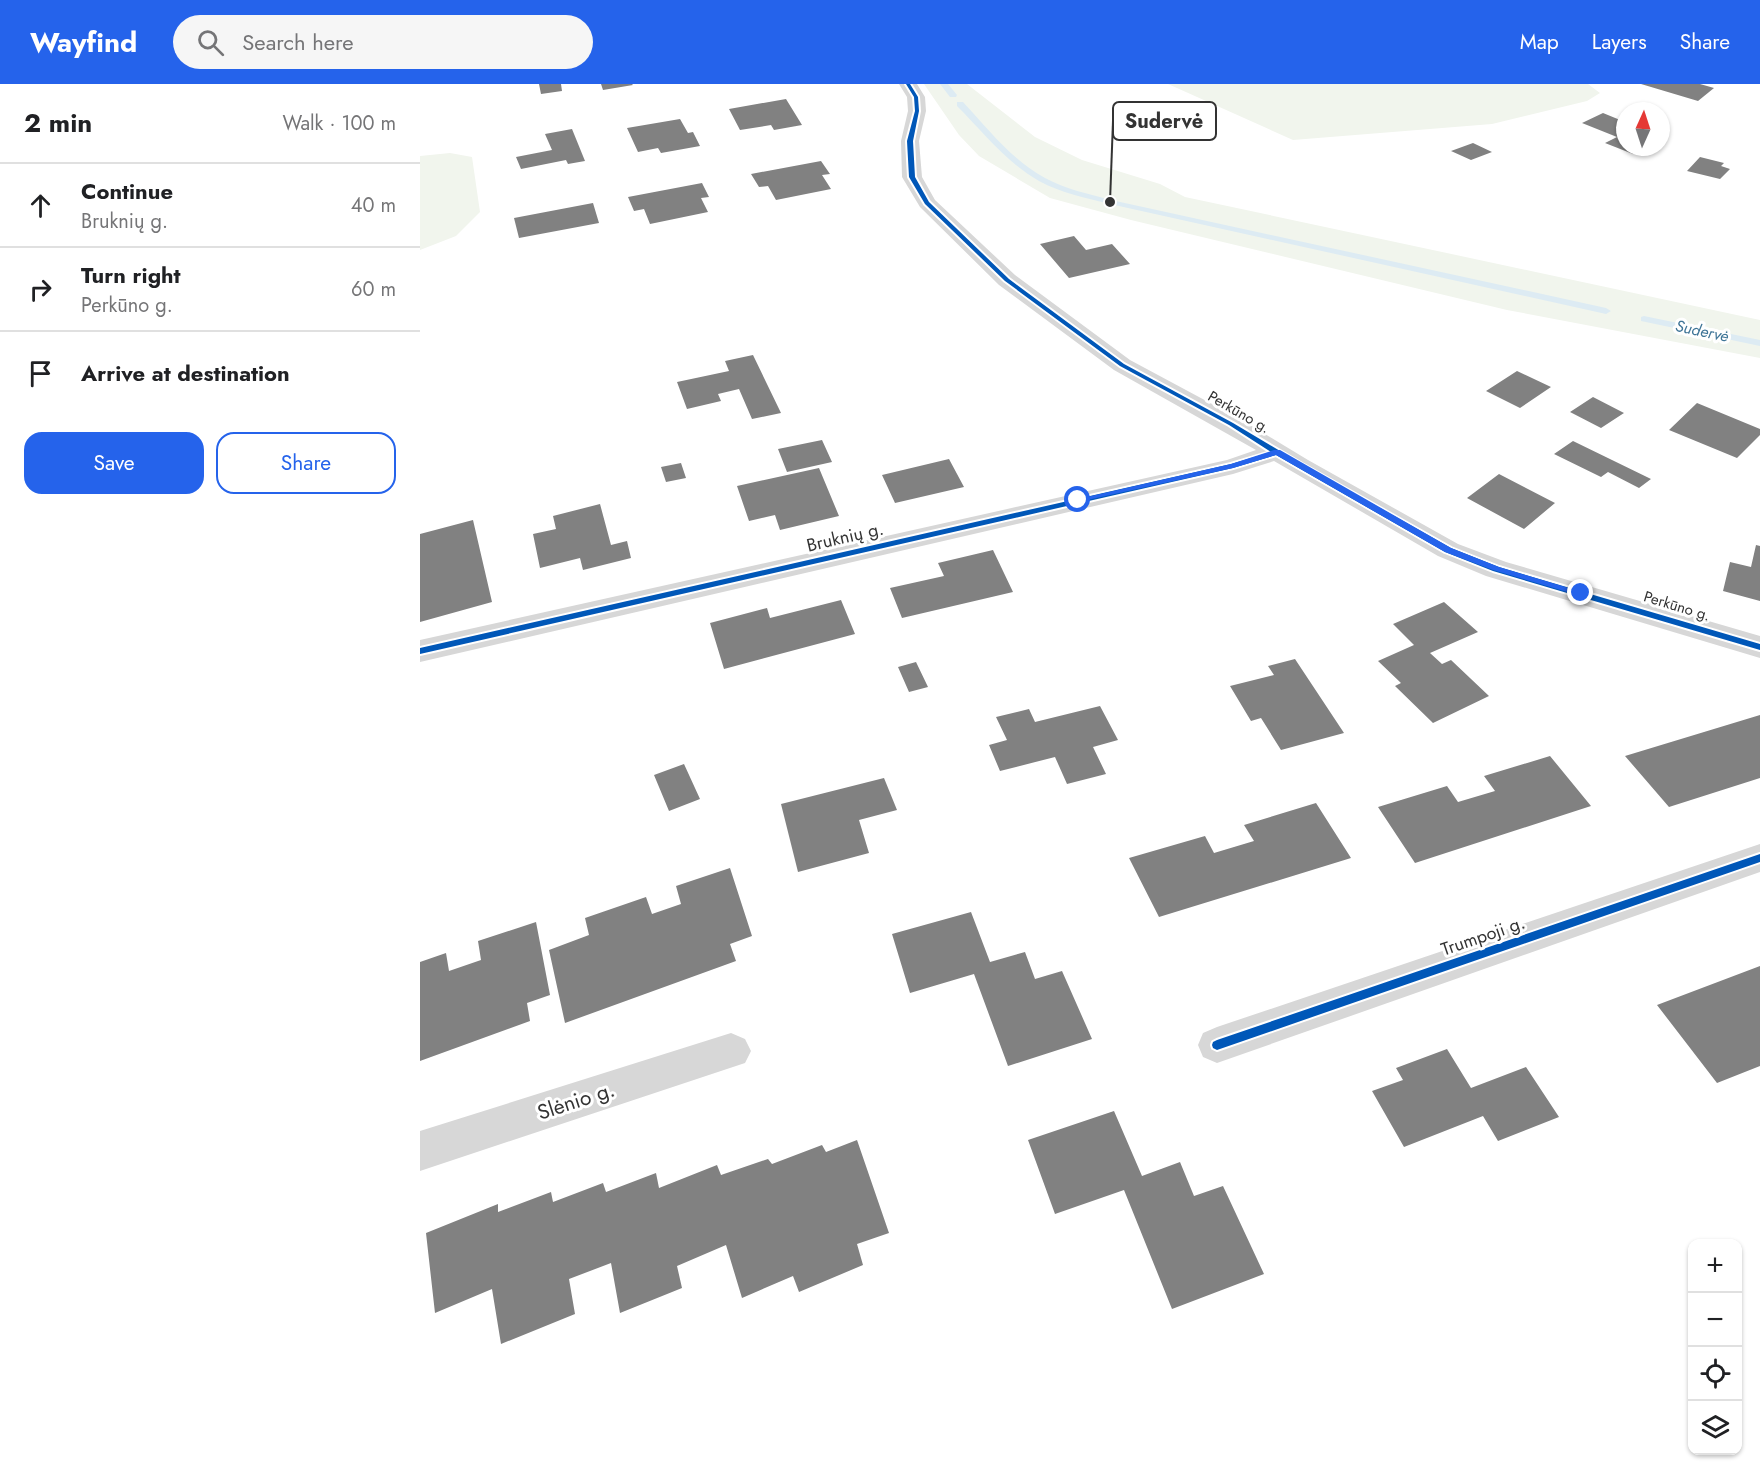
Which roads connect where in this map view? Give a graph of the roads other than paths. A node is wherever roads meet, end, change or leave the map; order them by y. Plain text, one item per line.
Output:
1 (908, 84) edge
2 (1277, 452) junction
3 (1760, 647) edge
4 (420, 651) edge
5 (1760, 858) edge
6 (1217, 1045) dead end
7 (731, 1051) dead end
8 (420, 1151) edge

1 - 2 street, Perkūno g.
2 - 3 street, Perkūno g.
2 - 4 street, Bruknių g.
5 - 6 street, Trumpoji g.
7 - 8 street, Slėnio g.

